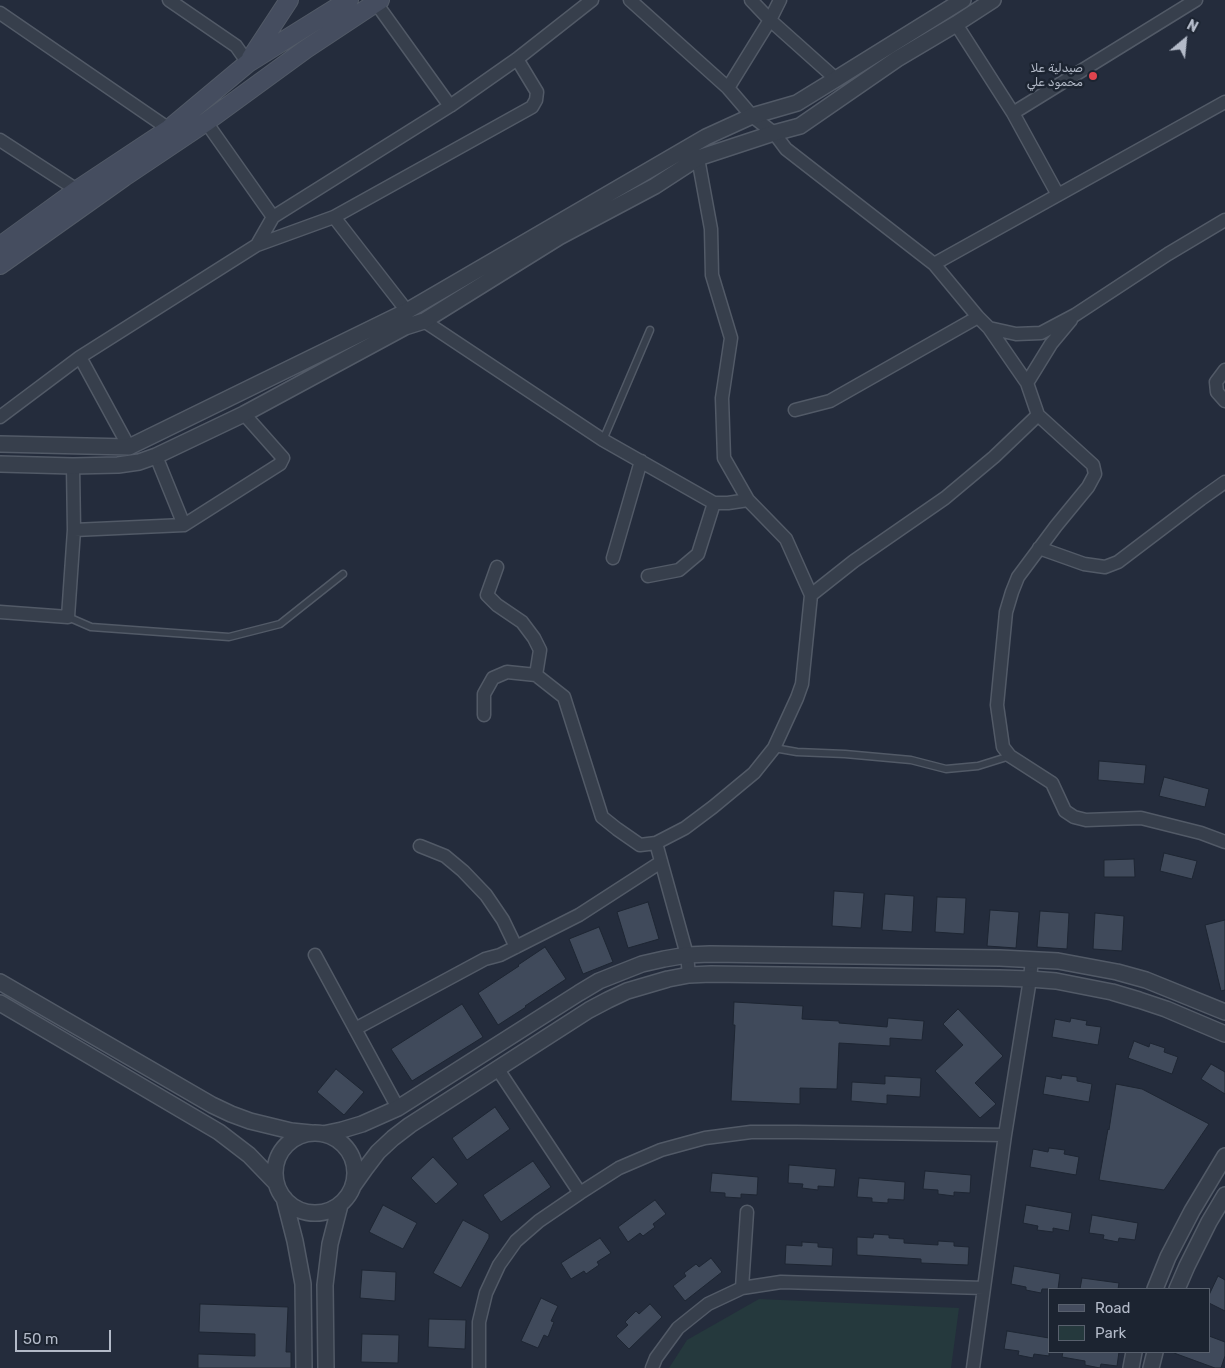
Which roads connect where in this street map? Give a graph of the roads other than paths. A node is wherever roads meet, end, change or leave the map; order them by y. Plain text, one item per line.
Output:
1 (169, 0) edge
2 (290, 0) edge
3 (349, 0) edge
4 (592, 0) edge
5 (751, 0) edge
6 (780, 0) edge
7 (962, 0) edge
8 (993, 0) edge
9 (1196, 0) edge
10 (378, 1) edge
11 (637, 2) edge
12 (0, 13) edge
13 (770, 20) junction
14 (956, 24) junction
15 (517, 59) junction
16 (248, 64) junction
17 (836, 79) junction
18 (728, 88) junction
19 (1225, 102) edge
20 (450, 106) junction
21 (1013, 113) junction
22 (752, 116) junction
23 (206, 122) junction
24 (169, 129) junction
25 (774, 133) junction
26 (0, 140) edge
27 (698, 158) junction
28 (77, 190) junction
29 (1058, 195) junction
30 (273, 217) junction
31 (334, 217) junction
32 (1225, 220) edge
33 (257, 245) junction
34 (0, 246) edge
35 (934, 264) junction
36 (0, 265) edge
37 (407, 311) junction
38 (1075, 315) junction
39 (978, 316) junction
40 (424, 321) junction
41 (989, 328) junction
42 (650, 330) dead end
43 (80, 357) junction
44 (1225, 370) edge
45 (1026, 383) junction
46 (1225, 401) edge
47 (795, 410) dead end
48 (244, 414) junction
49 (1038, 414) junction
50 (0, 417) edge
51 (604, 440) junction
52 (0, 444) edge
53 (129, 447) junction
54 (156, 456) junction
55 (641, 461) junction
56 (0, 464) edge
57 (73, 466) junction
58 (1225, 482) edge
59 (748, 500) junction
60 (714, 503) junction
61 (184, 525) junction
62 (74, 530) junction
63 (1039, 548) junction
64 (613, 558) dead end
65 (496, 567) dead end
66 (343, 574) dead end
67 (648, 576) dead end
68 (811, 594) junction
69 (0, 612) edge
70 (68, 617) junction
71 (536, 674) junction
72 (484, 715) dead end
73 (774, 748) junction
74 (1010, 756) junction
75 (1225, 842) edge
76 (656, 843) junction
77 (420, 846) dead end
78 (661, 862) junction
79 (516, 947) junction
80 (315, 955) dead end
81 (687, 955) junction
82 (1032, 959) junction
83 (690, 975) junction
84 (1030, 979) junction
85 (0, 982) edge
86 (0, 1003) edge
87 (1225, 1012) edge
88 (355, 1028) junction
89 (1225, 1034) edge
90 (496, 1045) junction
91 (477, 1058) junction
92 (498, 1068) junction
93 (398, 1108) junction
94 (317, 1133) junction
95 (1005, 1136) junction
96 (1225, 1156) edge
97 (276, 1183) junction
98 (353, 1186) junction
99 (580, 1193) junction
100 (1225, 1195) edge
101 (284, 1198) junction
102 (340, 1205) junction
103 (747, 1212) dead end
104 (742, 1288) junction
105 (984, 1288) junction
106 (1155, 1288) edge
107 (1177, 1288) edge
108 (1134, 1353) edge
109 (1155, 1353) edge
110 (304, 1368) edge
111 (326, 1368) edge
112 (478, 1368) edge
113 (652, 1368) edge
114 (973, 1368) edge
115 (1130, 1368) edge
116 (1151, 1368) edge

1 - 16 street
2 - 16 main road
3 - 16 main road
4 - 15 street
5 - 13 street
6 - 13 street
7 - 17 street
8 - 14 street
9 - 21 street
10 - 20 street
10 - 23 main road
11 - 18 street
12 - 24 street
13 - 17 street
13 - 18 street
14 - 21 street
14 - 25 street
15 - 20 street
15 - 31 street
16 - 24 main road
17 - 22 street
18 - 22 street
19 - 29 street
20 - 30 street
21 - 29 street
22 - 25 street
22 - 37 street
23 - 30 street
23 - 36 main road
24 - 28 main road
25 - 27 street
25 - 35 street
26 - 28 street
27 - 40 street
27 - 59 street
28 - 34 main road
29 - 35 street
30 - 33 street
31 - 33 street
31 - 37 street
32 - 38 street
33 - 43 street
35 - 39 street
37 - 53 street
38 - 41 street
38 - 45 street
39 - 41 street
39 - 47 street
40 - 48 street
40 - 51 street
41 - 45 street
42 - 51 lane
43 - 50 street
43 - 53 street
44 - 46 street
45 - 49 street
48 - 54 street
48 - 61 street
49 - 63 street
49 - 68 street
51 - 55 street
52 - 53 street
54 - 57 street
54 - 61 street
55 - 60 street
55 - 64 street
56 - 57 street
57 - 62 street
58 - 63 street
59 - 60 street
59 - 68 street
60 - 67 street
61 - 62 street
62 - 70 street
63 - 74 street
65 - 71 street
66 - 70 lane
68 - 73 street
69 - 70 street
71 - 72 street
71 - 76 street
73 - 74 lane
73 - 76 street
74 - 75 street
76 - 78 street
77 - 79 street
78 - 79 street
78 - 81 street
79 - 88 street
80 - 88 street
81 - 82 street
81 - 83 street
81 - 90 street
82 - 84 street
82 - 87 street
83 - 84 street
83 - 92 street
84 - 89 street
84 - 95 street
85 - 94 street
86 - 97 street
88 - 93 street
90 - 91 street
90 - 92 street
91 - 92 street
91 - 93 street
92 - 98 street
92 - 99 street
93 - 94 street
94 - 97 street
94 - 98 street
95 - 99 street
95 - 105 street
96 - 106 street
97 - 101 street
98 - 102 street
99 - 112 street
100 - 107 street
101 - 102 street
101 - 110 street
102 - 111 street
103 - 104 street
104 - 105 street
104 - 113 street
105 - 114 street
108 - 115 street
109 - 116 street

